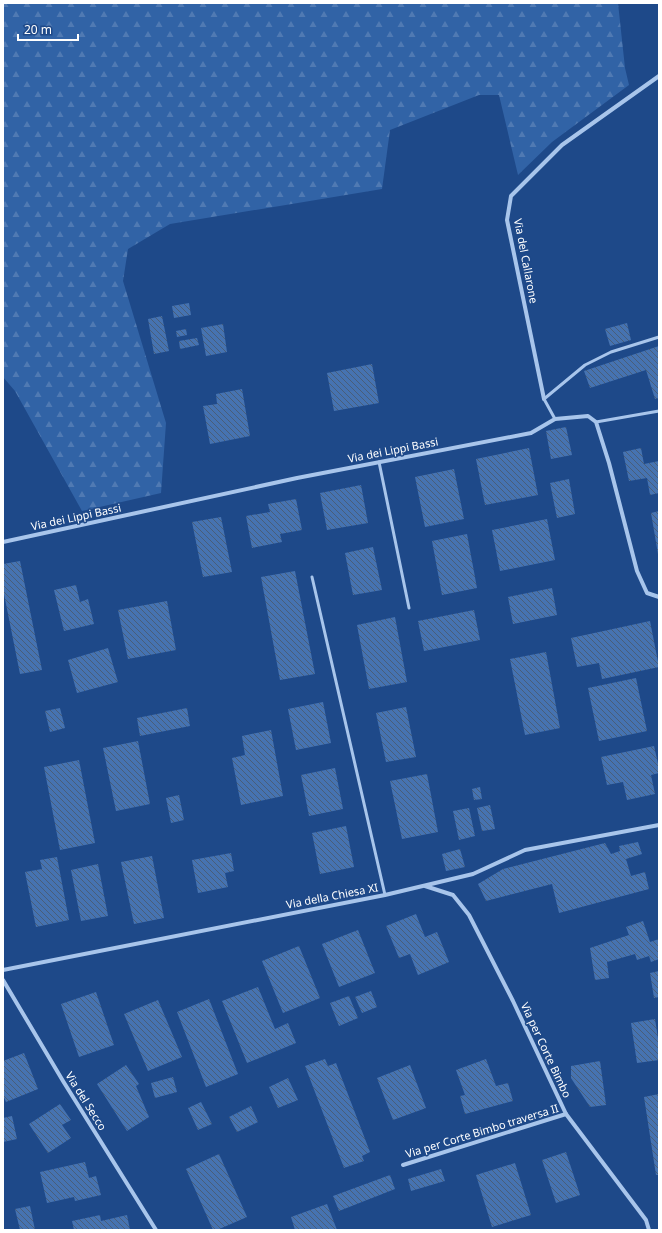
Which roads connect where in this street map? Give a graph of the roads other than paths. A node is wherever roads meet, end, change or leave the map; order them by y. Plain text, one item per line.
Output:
1 (659, 76) edge
2 (659, 337) edge
3 (544, 399) junction
4 (659, 411) edge
5 (554, 419) junction
6 (596, 422) junction
7 (379, 462) junction
8 (3, 542) edge
9 (312, 578) dead end
10 (659, 597) edge
11 (409, 608) dead end
12 (659, 825) edge
13 (425, 886) junction
14 (385, 894) junction
15 (3, 970) edge
16 (3, 980) edge
17 (566, 1114) junction
18 (403, 1165) dead end
19 (156, 1230) edge
20 (649, 1230) edge

1 - 3 street, Via del Callarone
2 - 3 lane
3 - 5 lane
4 - 6 lane
5 - 6 street, Via dei Lippi Bassi
5 - 7 street, Via dei Lippi Bassi
6 - 10 street
7 - 8 street, Via dei Lippi Bassi
7 - 11 lane
9 - 14 lane
12 - 13 street, Via della Chiesa XI
13 - 14 street, Via della Chiesa XI
13 - 17 street, Via per Corte Bimbo
14 - 15 street, Via della Chiesa XI
16 - 19 street, Via del Secco
17 - 18 street, Via per Corte Bimbo traversa II
17 - 20 street, Via per Corte Bimbo

